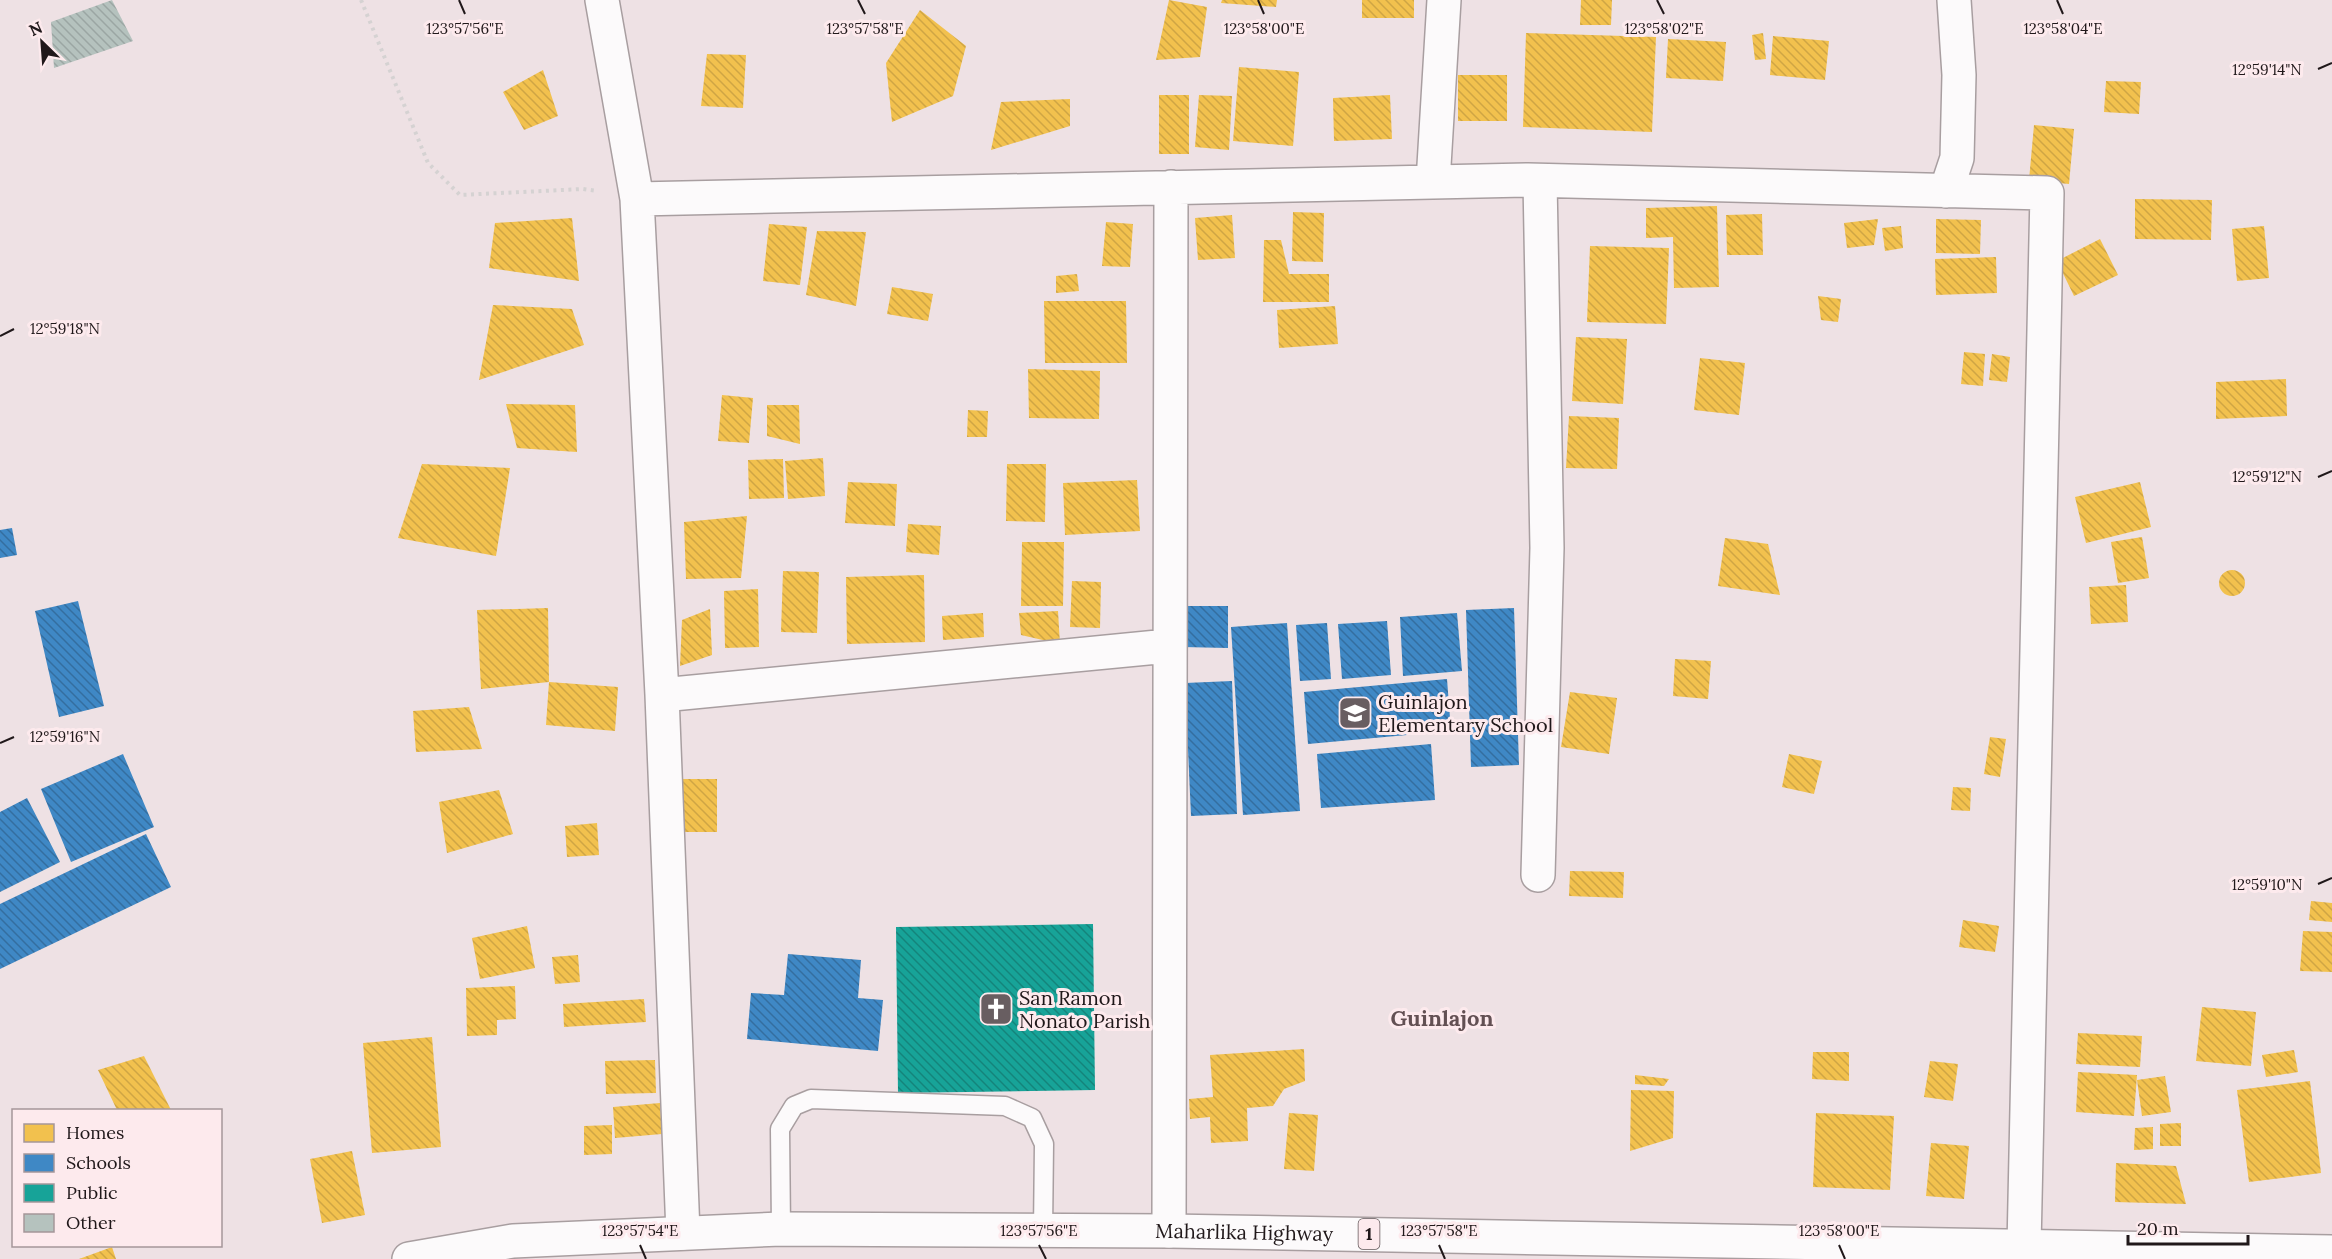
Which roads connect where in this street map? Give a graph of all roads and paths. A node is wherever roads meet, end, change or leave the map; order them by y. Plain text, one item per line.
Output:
1 (360, 0) edge
2 (602, 0) edge
3 (1444, 0) edge
4 (1954, 0) edge
5 (1540, 181) junction
6 (1433, 182) junction
7 (1171, 188) junction
8 (1946, 191) junction
9 (637, 199) junction
10 (1168, 646) junction
11 (662, 695) junction
12 (1538, 875) dead end
13 (781, 1229) junction
14 (1043, 1231) junction
15 (1169, 1231) junction
16 (683, 1233) junction
17 (2024, 1246) junction
18 (2332, 1252) edge
19 (409, 1259) edge

1 - 9 path
2 - 9 main road
3 - 6 main road
4 - 8 main road
5 - 6 main road
5 - 8 main road
5 - 12 main road
6 - 7 main road
7 - 9 main road
7 - 10 main road
8 - 17 main road
9 - 11 main road
10 - 11 main road
10 - 15 main road
11 - 16 main road
13 - 14 main road, Maharlika Highway / 1
13 - 14 lane
13 - 16 main road, Maharlika Highway / 1
14 - 15 main road, Maharlika Highway / 1
15 - 17 main road, Maharlika Highway / 1
16 - 19 main road, Maharlika Highway / 1
17 - 18 main road, Maharlika Highway / 1

